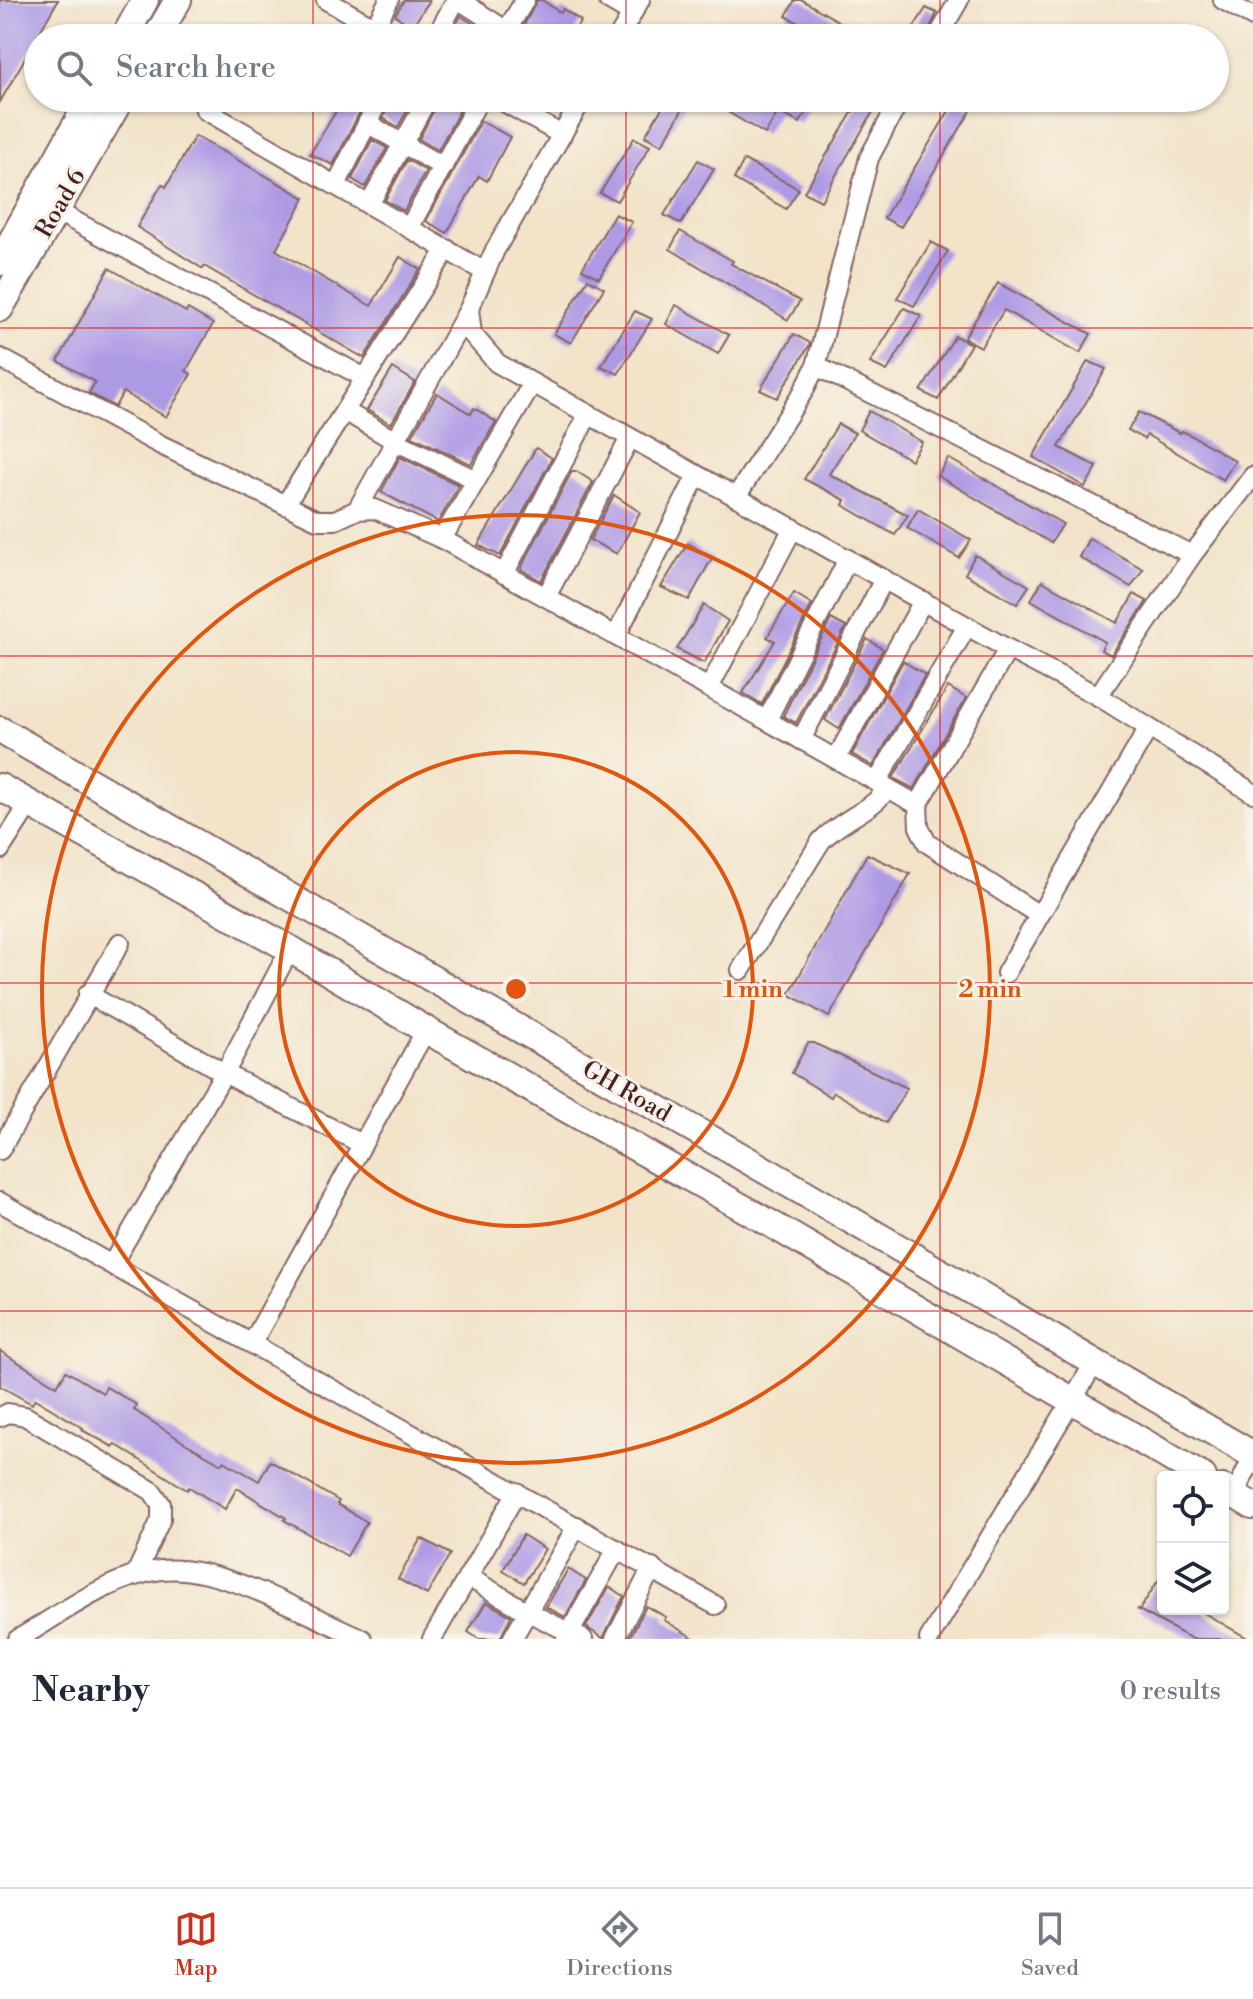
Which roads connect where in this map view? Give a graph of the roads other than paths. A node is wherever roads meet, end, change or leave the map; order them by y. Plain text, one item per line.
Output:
1 (145, 0) edge
2 (178, 0) edge
3 (326, 0) edge
4 (389, 0) edge
5 (458, 0) edge
6 (525, 0) edge
7 (608, 0) edge
8 (959, 0) edge
9 (1223, 0) edge
10 (636, 7) edge
11 (1253, 17) edge
12 (132, 24) edge
13 (164, 24) edge
14 (367, 24) edge
15 (376, 24) edge
16 (443, 24) edge
17 (493, 24) edge
18 (514, 24) edge
19 (945, 24) edge
20 (83, 112) edge
21 (113, 112) edge
22 (208, 112) edge
23 (373, 112) edge
24 (420, 112) edge
25 (472, 112) edge
26 (522, 112) edge
27 (575, 112) edge
28 (894, 112) edge
29 (367, 123) junction
30 (562, 135) junction
31 (403, 143) junction
32 (443, 167) junction
33 (336, 185) junction
34 (369, 205) junction
35 (56, 211) junction
36 (409, 228) junction
37 (447, 249) junction
38 (0, 262) edge
39 (485, 272) junction
40 (0, 308) edge
41 (469, 309) junction
42 (0, 358) edge
43 (816, 366) junction
44 (365, 378) junction
45 (532, 384) junction
46 (345, 411) junction
47 (588, 415) junction
48 (630, 438) junction
49 (395, 441) junction
50 (697, 475) junction
51 (1253, 476) edge
52 (476, 480) junction
53 (736, 497) junction
54 (285, 505) junction
55 (357, 510) junction
56 (793, 528) junction
57 (442, 539) junction
58 (1192, 555) junction
59 (848, 559) junction
60 (504, 574) junction
61 (884, 579) junction
62 (546, 597) junction
63 (923, 601) junction
64 (967, 626) junction
65 (616, 636) junction
66 (1008, 649) junction
67 (709, 688) junction
68 (1098, 696) junction
69 (767, 720) junction
70 (1148, 729) junction
71 (0, 730) edge
72 (801, 740) junction
73 (836, 759) junction
74 (883, 785) junction
75 (0, 787) edge
76 (1253, 793) edge
77 (30, 803) junction
78 (918, 805) junction
79 (0, 850) edge
80 (1039, 915) junction
81 (120, 943) dead end
82 (290, 949) junction
83 (741, 970) dead end
84 (1006, 973) dead end
85 (88, 994) junction
86 (426, 1030) junction
87 (224, 1073) junction
88 (362, 1144) junction
89 (0, 1150) edge
90 (0, 1202) edge
91 (112, 1264) junction
92 (252, 1343) junction
93 (1095, 1362) junction
94 (1072, 1401) junction
95 (0, 1417) edge
96 (1253, 1456) edge
97 (1193, 1471) edge
98 (517, 1492) junction
99 (1237, 1496) edge
100 (577, 1526) junction
101 (617, 1549) junction
102 (652, 1568) junction
103 (135, 1576) junction
104 (468, 1577) junction
105 (715, 1605) dead end
106 (528, 1612) junction
107 (354, 1637) edge
108 (572, 1637) edge
109 (18, 1639) edge
110 (432, 1639) edge
111 (512, 1639) edge
112 (615, 1639) edge
113 (929, 1639) edge

1 - 12 main road
2 - 13 main road
3 - 14 street
4 - 15 street
5 - 16 street
5 - 17 street
6 - 18 street
7 - 10 street
8 - 19 street
9 - 11 street
20 - 38 main road, Road 6
21 - 35 main road, Road 6
22 - 33 street
23 - 29 street
24 - 31 street
25 - 32 street
26 - 30 street
27 - 30 street
28 - 43 street
29 - 31 street
29 - 33 street
30 - 39 street
31 - 32 street
31 - 34 street
32 - 36 street
33 - 34 street
34 - 36 street
35 - 40 main road, Road 6
35 - 44 street
36 - 37 street
37 - 39 street
37 - 44 street
39 - 41 street
41 - 45 street
41 - 49 street
42 - 54 street
43 - 53 street
43 - 58 street
44 - 46 street
45 - 47 street
45 - 52 street
46 - 49 street
46 - 54 street
47 - 48 street
47 - 60 street
48 - 50 street
48 - 62 street
49 - 52 street
49 - 55 street
50 - 53 street
50 - 65 street
51 - 58 street
52 - 57 street
53 - 56 street
54 - 55 street
55 - 57 street
56 - 59 street
56 - 67 street
57 - 60 street
58 - 68 street
59 - 61 street
59 - 69 street
60 - 62 street
61 - 63 street
61 - 72 street
62 - 65 street
63 - 64 street
63 - 73 street
64 - 66 street
64 - 74 street
65 - 67 street
66 - 68 street
66 - 78 street
67 - 69 street
68 - 70 street
69 - 72 street
70 - 76 street
70 - 80 street
71 - 93 main road, GH Road
72 - 73 street
73 - 74 street
74 - 78 street
74 - 83 street
75 - 77 main road, GH Road
77 - 79 street
77 - 82 main road, GH Road
78 - 80 street
80 - 84 street
81 - 85 street
82 - 86 main road, GH Road
82 - 87 street
85 - 87 street
85 - 89 street
86 - 88 street
86 - 94 main road, GH Road
87 - 88 street
87 - 91 street
88 - 92 street
90 - 91 street
91 - 92 street
92 - 98 street
93 - 94 street
93 - 96 main road, GH Road
94 - 97 main road, GH Road
94 - 113 street
95 - 103 street
96 - 99 street
98 - 100 street
98 - 104 street
100 - 101 street
100 - 106 street
101 - 102 street
101 - 108 street
102 - 105 street
102 - 112 street
103 - 107 street
103 - 109 street
104 - 106 street
104 - 110 street
106 - 108 street
106 - 111 street

